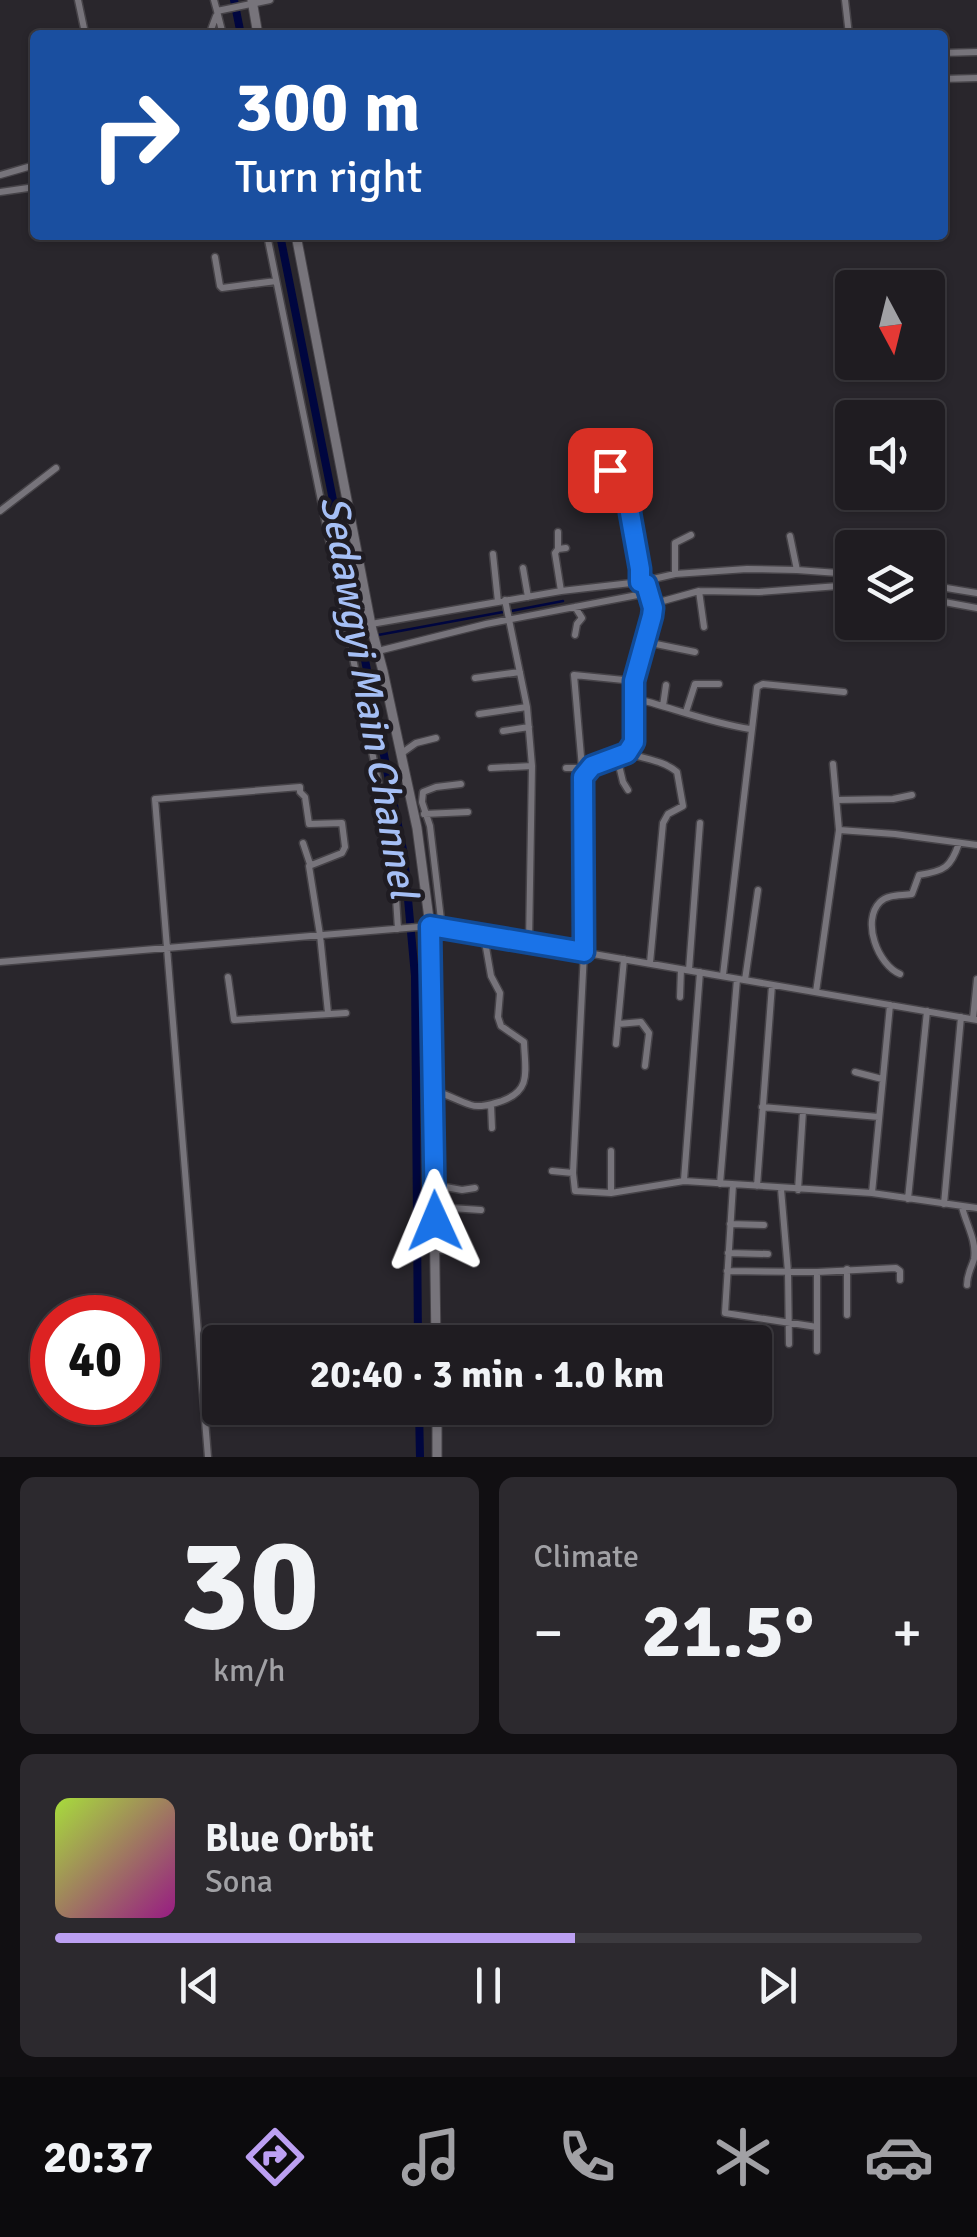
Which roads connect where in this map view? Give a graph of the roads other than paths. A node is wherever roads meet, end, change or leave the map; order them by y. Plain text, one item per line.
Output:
1 (78, 0) edge
2 (214, 0) edge
3 (270, 0) edge
4 (845, 0) edge
5 (251, 4) edge
6 (219, 12) junction
7 (84, 30) edge
8 (210, 30) edge
9 (222, 30) edge
10 (257, 30) edge
11 (848, 30) edge
12 (977, 52) edge
13 (948, 53) edge
14 (977, 78) edge
15 (948, 80) edge
16 (30, 166) edge
17 (0, 175) edge
18 (30, 189) edge
19 (0, 192) edge
20 (268, 240) edge
21 (297, 240) edge
22 (216, 257) dead end
23 (276, 280) junction
24 (606, 467) dead end
25 (56, 468) dead end
26 (0, 511) edge
27 (558, 532) dead end
28 (691, 535) dead end
29 (790, 536) dead end
30 (493, 554) dead end
31 (523, 568) dead end
32 (797, 570) junction
33 (835, 573) edge
34 (675, 574) junction
35 (835, 586) edge
36 (645, 588) junction
37 (945, 588) edge
38 (561, 591) junction
39 (699, 591) junction
40 (977, 593) edge
41 (528, 597) junction
42 (503, 602) junction
43 (945, 602) edge
44 (652, 604) junction
45 (575, 607) junction
46 (977, 608) edge
47 (509, 617) junction
48 (371, 627) junction
49 (704, 627) dead end
50 (575, 634) dead end
51 (646, 642) junction
52 (376, 646) junction
53 (695, 652) dead end
54 (520, 672) junction
55 (476, 678) dead end
56 (634, 681) junction
57 (719, 684) dead end
58 (666, 686) dead end
59 (844, 692) dead end
60 (634, 698) junction
61 (664, 706) junction
62 (527, 707) junction
63 (686, 712) junction
64 (480, 714) dead end
65 (529, 727) junction
66 (750, 730) junction
67 (503, 731) dead end
68 (436, 738) dead end
69 (402, 753) junction
70 (630, 754) junction
71 (617, 757) junction
72 (640, 764) dead end
73 (833, 764) dead end
74 (532, 766) junction
75 (491, 768) dead end
76 (566, 768) dead end
77 (584, 770) junction
78 (461, 784) dead end
79 (628, 790) dead end
80 (912, 794) dead end
81 (837, 800) junction
82 (468, 812) dead end
83 (424, 814) junction
84 (700, 823) dead end
85 (430, 826) junction
86 (418, 828) junction
87 (839, 830) junction
88 (960, 843) junction
89 (303, 844) dead end
90 (977, 845) edge
91 (310, 864) junction
92 (758, 890) dead end
93 (427, 926) junction
94 (400, 928) junction
95 (442, 928) junction
96 (320, 934) junction
97 (484, 936) junction
98 (529, 943) junction
99 (167, 948) junction
100 (584, 952) junction
101 (624, 959) junction
102 (0, 962) edge
103 (650, 964) junction
104 (685, 970) junction
105 (700, 972) junction
106 (900, 974) dead end
107 (722, 976) junction
108 (228, 978) dead end
109 (741, 979) junction
110 (977, 979) edge
111 (772, 985) junction
112 (816, 992) junction
113 (680, 997) dead end
114 (890, 1005) junction
115 (927, 1010) junction
116 (346, 1013) dead end
117 (328, 1014) junction
118 (961, 1017) junction
119 (975, 1019) edge
120 (618, 1024) junction
121 (616, 1044) dead end
122 (644, 1066) dead end
123 (855, 1072) dead end
124 (882, 1079) junction
125 (434, 1091) junction
126 (491, 1105) junction
127 (762, 1107) junction
128 (803, 1111) junction
129 (878, 1117) junction
130 (492, 1128) dead end
131 (610, 1151) dead end
132 (552, 1172) dead end
133 (573, 1174) junction
134 (684, 1181) junction
135 (720, 1184) junction
136 (732, 1184) junction
137 (434, 1185) junction
138 (758, 1186) junction
139 (475, 1188) dead end
140 (782, 1188) junction
141 (798, 1190) junction
142 (611, 1193) junction
143 (872, 1194) junction
144 (908, 1199) junction
145 (944, 1204) junction
146 (977, 1206) edge
147 (434, 1207) junction
148 (962, 1207) junction
149 (481, 1210) dead end
150 (730, 1224) junction
151 (764, 1224) dead end
152 (435, 1228) junction
153 (456, 1230) dead end
154 (435, 1250) junction
155 (467, 1250) dead end
156 (728, 1252) junction
157 (768, 1254) dead end
158 (846, 1270) junction
159 (727, 1271) junction
160 (788, 1272) junction
161 (817, 1272) junction
162 (900, 1280) dead end
163 (967, 1285) dead end
164 (847, 1315) dead end
165 (788, 1324) junction
166 (436, 1325) edge
167 (817, 1326) junction
168 (789, 1344) dead end
169 (816, 1350) dead end
170 (437, 1425) edge
171 (208, 1457) edge
172 (437, 1457) edge

1 - 7 street
2 - 6 street
3 - 5 street
4 - 11 street
5 - 6 street
5 - 10 street
6 - 8 street
6 - 9 street
12 - 13 street
14 - 15 street
16 - 17 street
18 - 19 street
20 - 23 street
21 - 48 street
22 - 23 street
23 - 94 street
24 - 36 street
25 - 26 street
27 - 38 street
28 - 34 street
29 - 32 street
30 - 42 street
31 - 41 street
32 - 33 street
32 - 34 street
34 - 36 street
35 - 39 street
36 - 38 street
36 - 44 street
36 - 45 street
37 - 40 street
38 - 41 street
39 - 44 street
39 - 49 street
41 - 42 street
42 - 47 street
42 - 48 street
43 - 46 street
44 - 51 street
45 - 47 street
45 - 50 street
47 - 52 street
47 - 54 street
48 - 52 street
51 - 53 street
51 - 56 street
52 - 69 street
54 - 55 street
54 - 62 street
56 - 60 street
56 - 77 street
57 - 63 street
58 - 61 street
59 - 66 street
60 - 61 street
60 - 70 street
61 - 63 street
62 - 64 street
62 - 65 street
63 - 66 street
65 - 67 street
65 - 74 street
66 - 107 street
68 - 69 street
69 - 86 street
70 - 71 street
70 - 72 street
70 - 103 street
71 - 77 street
71 - 79 street
73 - 81 street
74 - 75 street
74 - 98 street
76 - 77 street
77 - 100 street
78 - 83 street
80 - 81 street
81 - 87 street
82 - 83 street
83 - 85 street
84 - 104 street
85 - 86 street
85 - 95 street
86 - 93 street
87 - 88 street
87 - 112 street
88 - 90 street
88 - 106 street
89 - 91 street
91 - 96 street
91 - 99 street
92 - 109 street
93 - 94 street
93 - 95 street
93 - 125 street
94 - 96 street
95 - 97 street
96 - 99 street
96 - 117 street
97 - 98 street
97 - 126 street
98 - 100 street
99 - 102 street
99 - 171 street
100 - 101 street
100 - 133 street
101 - 103 street
101 - 120 street
103 - 104 street
104 - 105 street
104 - 113 street
105 - 107 street
105 - 134 street
107 - 109 street
108 - 117 street
109 - 111 street
109 - 135 street
110 - 119 street
111 - 112 street
111 - 127 street
112 - 114 street
114 - 115 street
114 - 124 street
115 - 118 street
115 - 144 street
116 - 117 street
118 - 119 street
118 - 145 street
120 - 121 street
120 - 122 street
123 - 124 street
124 - 129 street
125 - 126 street
125 - 137 street
126 - 130 street
127 - 128 street
127 - 138 street
128 - 129 street
128 - 141 street
129 - 143 street
131 - 142 street
132 - 133 street
133 - 142 street
134 - 135 street
134 - 142 street
135 - 136 street
136 - 138 street
136 - 150 street
137 - 139 street
137 - 147 street
138 - 140 street
140 - 141 street
140 - 160 street
141 - 143 street
143 - 144 street
144 - 145 street
145 - 148 street
146 - 148 street
147 - 149 street
147 - 152 street
148 - 163 street
150 - 151 street
150 - 156 street
152 - 153 street
152 - 154 street
154 - 155 street
154 - 166 street
156 - 157 street
156 - 159 street
158 - 161 street
158 - 162 street
158 - 164 street
159 - 160 street
159 - 165 street
160 - 161 street
160 - 165 street
161 - 167 street
165 - 167 street
165 - 168 street
167 - 169 street
170 - 172 street

